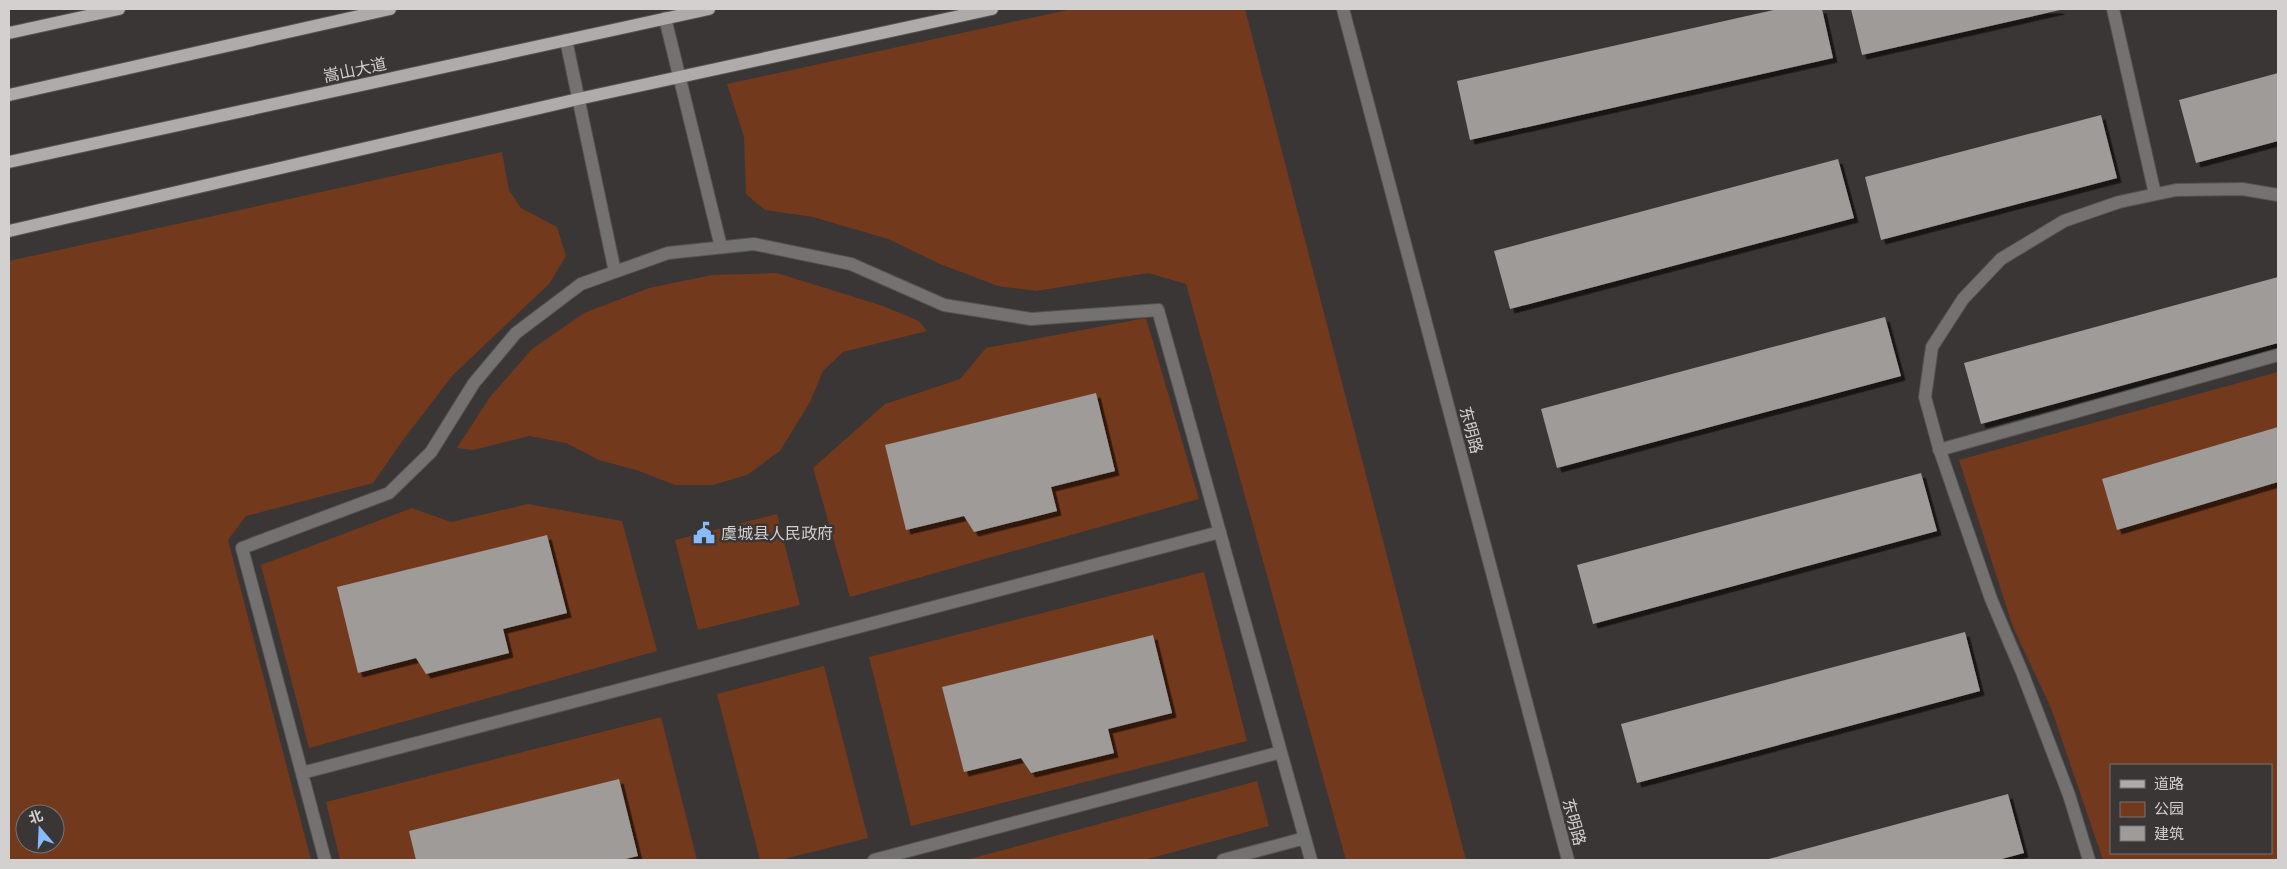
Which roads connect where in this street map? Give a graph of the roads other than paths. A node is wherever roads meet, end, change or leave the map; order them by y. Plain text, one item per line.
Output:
1 (118, 9) edge
2 (390, 9) edge
3 (709, 9) edge
4 (992, 9) edge
5 (1342, 9) edge
6 (2114, 9) edge
7 (665, 18) junction
8 (9, 33) edge
9 (566, 40) junction
10 (680, 76) junction
11 (9, 95) edge
12 (578, 99) junction
13 (9, 162) edge
14 (2155, 194) junction
15 (2278, 195) edge
16 (9, 231) edge
17 (721, 247) junction
18 (615, 272) junction
19 (2278, 355) edge
20 (1939, 450) junction
21 (1220, 532) junction
22 (1281, 752) junction
23 (302, 773) junction
24 (1305, 838) junction
25 (324, 860) edge
26 (874, 860) edge
27 (1223, 860) edge
28 (1311, 860) edge
29 (1568, 860) edge
30 (2089, 860) edge

1 - 8 main road
2 - 11 main road
3 - 7 main road, 嵩山大道
4 - 10 main road
5 - 29 street, 东明路
6 - 14 street
7 - 9 main road, 嵩山大道
7 - 10 street
9 - 12 street
9 - 13 main road, 嵩山大道
10 - 12 main road
10 - 17 street
12 - 16 main road
12 - 18 street
14 - 15 street
14 - 20 street
17 - 18 street
17 - 21 street
18 - 23 street
19 - 20 street
20 - 30 street
21 - 22 street
21 - 23 street
22 - 24 street
22 - 26 street
23 - 25 street
24 - 27 street
24 - 28 street

